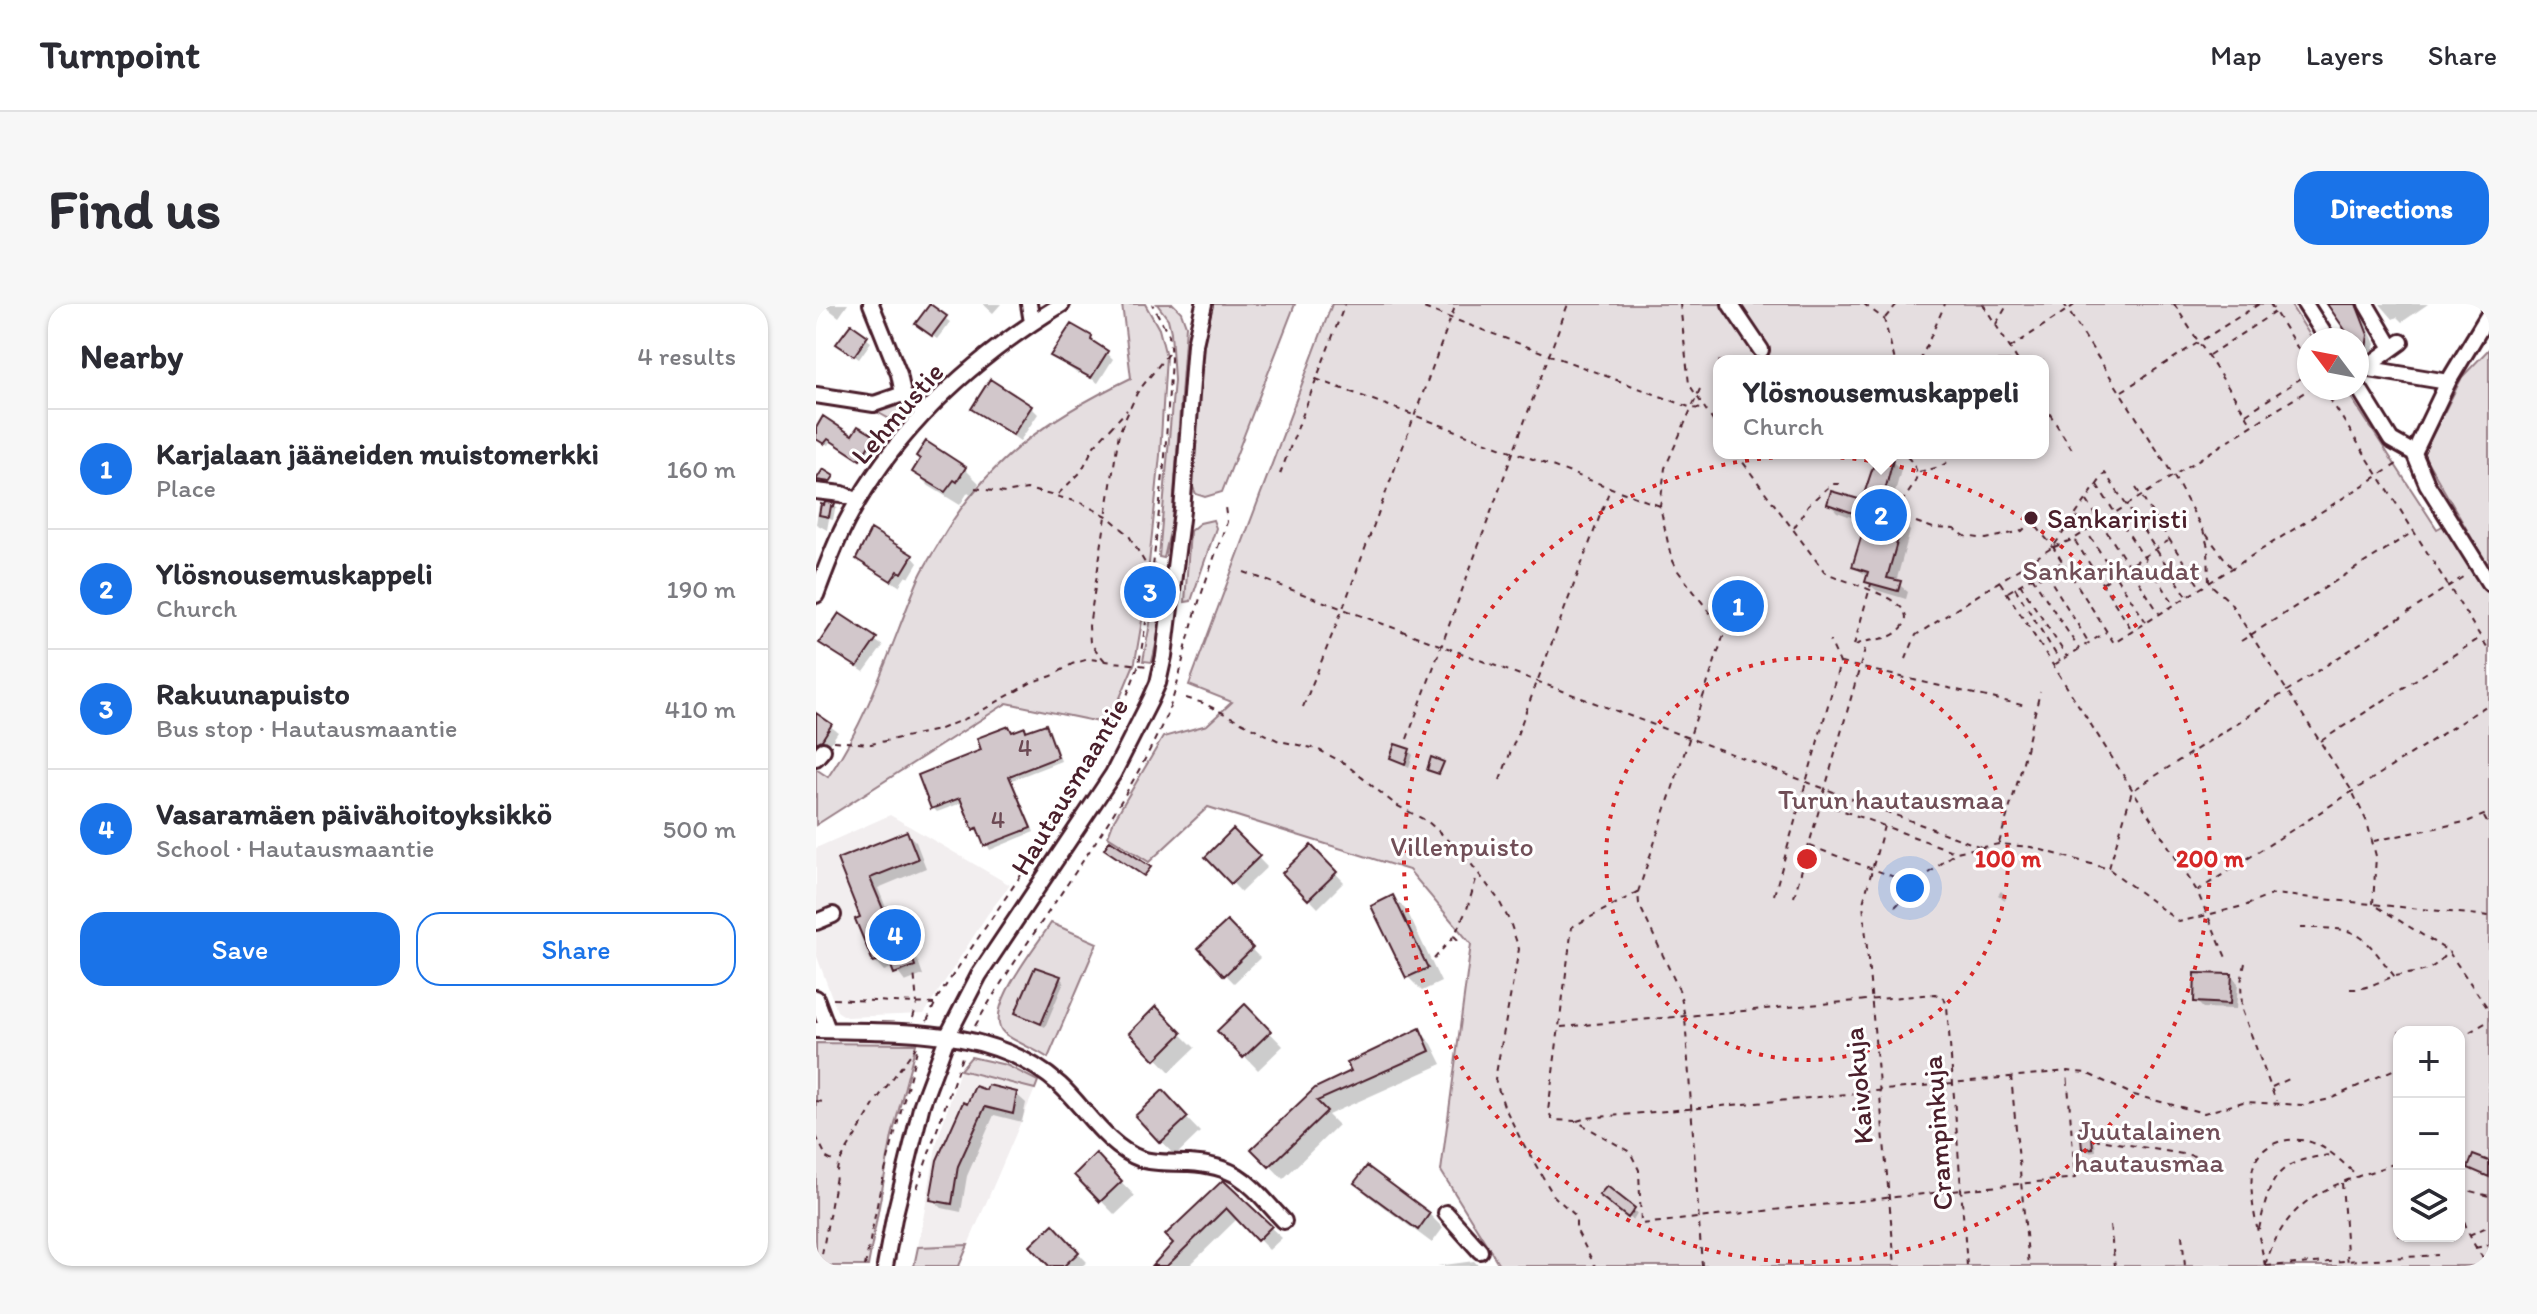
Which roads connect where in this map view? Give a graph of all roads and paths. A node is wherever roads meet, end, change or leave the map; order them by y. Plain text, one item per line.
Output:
1 (871, 304) edge
2 (1029, 304) edge
3 (1062, 304) edge
4 (1152, 304) edge
5 (1204, 304) edge
6 (1345, 304) edge
7 (1413, 304) edge
8 (1456, 304) edge
9 (1568, 304) edge
10 (1680, 304) edge
11 (1730, 304) edge
12 (1864, 304) edge
13 (1897, 304) edge
14 (1945, 304) edge
15 (1983, 304) edge
16 (2008, 304) edge
17 (2064, 304) edge
18 (2076, 304) edge
19 (2174, 304) edge
20 (2259, 304) edge
21 (2270, 304) edge
22 (2305, 304) edge
23 (2366, 304) edge
24 (2067, 310) junction
25 (2275, 312) junction
26 (2489, 314) edge
27 (1451, 318) junction
28 (1884, 319) junction
29 (1032, 322) junction
30 (1996, 324) junction
31 (2320, 328) edge
32 (2489, 337) edge
33 (2199, 342) junction
34 (2297, 347) edge
35 (2469, 347) junction
36 (2010, 348) junction
37 (1170, 350) junction
38 (1761, 350) dead end
39 (1549, 354) junction
40 (1893, 355) edge
41 (1923, 355) edge
42 (2014, 355) edge
43 (2208, 356) junction
44 (2369, 363) edge
45 (2369, 369) edge
46 (1316, 379) junction
47 (2297, 381) edge
48 (2448, 382) junction
49 (1700, 389) dead end
50 (2121, 392) junction
51 (903, 394) junction
52 (816, 395) edge
53 (2297, 397) edge
54 (1696, 398) junction
55 (2331, 400) edge
56 (2366, 400) edge
57 (1128, 408) junction
58 (1692, 408) junction
59 (1703, 409) junction
60 (924, 413) junction
61 (2049, 413) edge
62 (2246, 414) junction
63 (1414, 417) junction
64 (1713, 422) edge
65 (2253, 425) junction
66 (2073, 451) dead end
67 (1513, 453) junction
68 (2414, 453) junction
69 (1740, 459) edge
70 (1909, 459) edge
71 (1951, 459) edge
72 (1918, 472) junction
73 (1280, 474) dead end
74 (2173, 475) junction
75 (2379, 475) junction
76 (1844, 484) dead end
77 (2096, 485) junction
78 (975, 488) dead end
79 (2136, 488) dead end
80 (1610, 489) junction
81 (816, 491) edge
82 (1057, 495) junction
83 (2141, 496) junction
84 (2085, 500) junction
85 (858, 501) junction
86 (1901, 503) dead end
87 (2127, 505) junction
88 (1660, 506) junction
89 (2115, 513) junction
90 (2075, 515) junction
91 (1107, 516) junction
92 (1916, 522) dead end
93 (2101, 522) junction
94 (1793, 529) junction
95 (2203, 530) junction
96 (2087, 531) junction
97 (2414, 531) junction
98 (2074, 539) junction
99 (2170, 540) junction
100 (2053, 547) junction
101 (2156, 549) junction
102 (2143, 557) junction
103 (2062, 562) junction
104 (2130, 566) junction
105 (2232, 568) junction
106 (2477, 568) junction
107 (1244, 572) dead end
108 (2046, 573) junction
109 (1152, 574) junction
110 (2116, 575) junction
111 (2032, 577) junction
112 (2000, 582) junction
113 (2209, 583) junction
114 (2489, 583) edge
115 (1871, 584) dead end
116 (2020, 584) junction
117 (2102, 584) junction
118 (2450, 586) junction
119 (2015, 588) junction
120 (2201, 588) junction
121 (1870, 591) junction
122 (2007, 592) junction
123 (816, 595) edge
124 (2187, 597) junction
125 (2175, 605) junction
126 (1343, 608) junction
127 (1711, 614) dead end
128 (2160, 614) junction
129 (1729, 619) dead end
130 (2146, 623) junction
131 (2132, 631) junction
132 (2106, 632) junction
133 (2251, 635) junction
134 (2481, 637) junction
135 (1830, 641) dead end
136 (2241, 641) dead end
137 (2089, 643) junction
138 (1441, 646) junction
139 (1865, 649) dead end
140 (2079, 649) junction
141 (2489, 650) edge
142 (2067, 657) junction
143 (1906, 659) dead end
144 (1105, 661) junction
145 (2060, 661) junction
146 (1840, 663) junction
147 (1139, 664) junction
148 (2053, 666) junction
149 (1858, 667) junction
150 (1538, 682) junction
151 (2287, 690) junction
152 (2040, 692) dead end
153 (1186, 698) dead end
154 (2489, 704) edge
155 (2026, 706) dead end
156 (1303, 707) dead end
157 (1407, 739) dead end
158 (1690, 739) junction
159 (837, 740) dead end
160 (2320, 741) junction
161 (1500, 780) dead end
162 (1805, 781) junction
163 (1825, 788) junction
164 (2132, 791) junction
165 (2352, 791) junction
166 (1821, 803) junction
167 (2489, 813) edge
168 (2483, 816) junction
169 (1884, 826) junction
170 (2489, 826) edge
171 (2373, 842) junction
172 (1999, 844) junction
173 (1809, 845) junction
174 (1981, 847) junction
175 (1956, 852) junction
176 (1871, 868) junction
177 (2109, 869) junction
178 (1478, 874) junction
179 (1916, 885) junction
180 (2197, 891) junction
181 (1638, 892) junction
182 (1774, 895) dead end
183 (1794, 897) dead end
184 (2373, 904) junction
185 (1895, 907) dead end
186 (2208, 914) junction
187 (833, 915) dead end
188 (2489, 916) edge
189 (816, 922) edge
190 (2300, 928) dead end
191 (1454, 936) junction
192 (1458, 940) dead end
193 (2448, 951) junction
194 (1434, 959) dead end
195 (2227, 960) dead end
196 (2245, 963) dead end
197 (914, 971) dead end
198 (2395, 977) junction
199 (2350, 989) dead end
200 (824, 998) edge
201 (1871, 998) junction
202 (917, 1004) junction
203 (935, 1005) junction
204 (2489, 1010) edge
205 (1685, 1017) junction
206 (912, 1019) dead end
207 (927, 1019) dead end
208 (2489, 1021) edge
209 (1559, 1027) junction
210 (822, 1030) edge
211 (948, 1035) junction
212 (2465, 1035) edge
213 (962, 1056) dead end
214 (2393, 1070) edge
215 (2067, 1071) junction
216 (2011, 1076) junction
217 (2289, 1079) dead end
218 (1952, 1082) junction
219 (2271, 1087) junction
220 (1878, 1091) junction
221 (816, 1101) edge
222 (824, 1102) dead end
223 (2276, 1102) junction
224 (1691, 1108) junction
225 (1576, 1121) junction
226 (816, 1136) edge
227 (2094, 1139) dead end
228 (821, 1146) junction
229 (816, 1154) edge
230 (2334, 1155) junction
231 (2201, 1157) dead end
232 (2393, 1164) edge
233 (838, 1165) junction
234 (2359, 1177) junction
235 (2020, 1183) junction
236 (2342, 1183) junction
237 (1961, 1190) junction
238 (2465, 1190) edge
239 (2489, 1196) edge
240 (914, 1197) dead end
241 (1887, 1199) junction
242 (1446, 1213) dead end
243 (1699, 1219) junction
244 (2465, 1220) edge
245 (1284, 1221) dead end
246 (2110, 1226) dead end
247 (2489, 1226) edge
248 (2259, 1230) junction
249 (2182, 1235) dead end
250 (2469, 1235) junction
251 (2489, 1245) edge
252 (2475, 1248) junction
253 (1480, 1251) dead end
254 (2438, 1255) dead end
255 (2348, 1261) junction
256 (2489, 1265) edge
257 (820, 1266) edge
258 (865, 1266) edge
259 (885, 1266) edge
260 (1595, 1266) edge
261 (1702, 1266) edge
262 (1895, 1266) edge
263 (1967, 1266) edge
264 (2029, 1266) edge
265 (2115, 1266) edge
266 (2185, 1266) edge
267 (2265, 1266) edge
268 (2348, 1266) edge

1 - 51 street
2 - 29 street
3 - 29 street, Lehmustie
4 - 37 path
5 - 211 street, Hautausmaantie
6 - 46 path
7 - 27 path
8 - 27 path
9 - 39 path
10 - 54 path
11 - 38 street
12 - 28 path
13 - 28 path
14 - 41 path
15 - 30 path
16 - 30 path
17 - 24 path
18 - 24 path
19 - 33 path
20 - 33 path
21 - 25 path
22 - 31 street
23 - 44 street
24 - 36 path
24 - 50 path
25 - 34 path
25 - 43 path
26 - 35 street
27 - 39 path
27 - 63 path
28 - 40 path
29 - 60 street, Lehmustie
30 - 36 path
32 - 35 street
33 - 43 path
33 - 50 path
35 - 48 street
36 - 42 path
37 - 57 path
37 - 109 path
39 - 58 path
39 - 67 path
43 - 62 path
45 - 48 street
46 - 63 path
46 - 73 path
47 - 62 path
48 - 68 street
49 - 54 path
50 - 74 path
51 - 52 street
51 - 60 street
53 - 65 path
54 - 58 path
54 - 59 path
55 - 75 path
56 - 68 street
57 - 82 path
57 - 91 path
58 - 59 path
58 - 88 path
59 - 64 path
60 - 85 street, Lehmustie
61 - 66 path
62 - 65 path
63 - 67 path
63 - 126 path
65 - 74 path
67 - 80 path
67 - 138 path
68 - 75 path
68 - 106 street
69 - 94 path
70 - 72 path
71 - 72 path
72 - 86 path
74 - 83 path
74 - 95 path
75 - 97 path
75 - 105 path
76 - 94 path
77 - 84 path
77 - 87 path
77 - 89 path
78 - 82 path
79 - 83 path
80 - 88 path
80 - 150 path
81 - 85 street
82 - 91 path
83 - 87 path
83 - 99 path
84 - 90 path
84 - 93 path
85 - 123 street, Lehmustie
87 - 89 path
87 - 101 path
88 - 127 path
89 - 93 path
89 - 102 path
90 - 96 path
90 - 100 path
91 - 109 path
91 - 144 path
92 - 100 path
93 - 96 path
93 - 104 path
94 - 121 path
95 - 105 path
95 - 113 path
96 - 98 path
96 - 110 path
97 - 118 path
97 - 133 path
98 - 100 path
98 - 117 path
99 - 101 path
99 - 120 path
100 - 103 path
100 - 112 path
101 - 102 path
101 - 124 path
102 - 104 path
102 - 125 path
103 - 108 path
103 - 132 path
104 - 110 path
104 - 128 path
105 - 113 path
106 - 114 street
106 - 118 path
107 - 126 path
108 - 111 path
108 - 137 path
109 - 147 path
110 - 117 path
110 - 130 path
111 - 116 path
111 - 140 path
112 - 122 path
112 - 143 path
113 - 120 path
113 - 133 path
115 - 121 path
116 - 119 path
116 - 142 path
117 - 131 path
118 - 134 path
118 - 151 path
119 - 122 path
119 - 145 path
120 - 124 path
121 - 121 path
122 - 148 path
124 - 125 path
125 - 128 path
126 - 138 path
126 - 156 path
128 - 130 path
129 - 158 path
130 - 131 path
131 - 132 path
132 - 137 path
133 - 136 path
133 - 151 path
134 - 141 path
134 - 160 path
135 - 146 path
137 - 140 path
138 - 150 path
138 - 157 path
139 - 149 path
140 - 142 path
142 - 145 path
144 - 147 path
144 - 159 path
145 - 148 path
146 - 149 path
146 - 162 path
147 - 203 path
148 - 164 path
149 - 155 path
149 - 163 path
150 - 158 path
150 - 161 path
151 - 160 path
151 - 164 path
152 - 172 path
153 - 178 path
154 - 165 path
158 - 162 path
158 - 181 path
160 - 165 path
162 - 163 path
162 - 182 path
163 - 166 path
163 - 174 path
164 - 177 path
164 - 180 path
165 - 171 path
165 - 180 path
166 - 169 path
166 - 173 path
167 - 168 path
168 - 170 path
168 - 171 path
169 - 175 path
169 - 176 path, Kaivokuja
171 - 184 path
172 - 174 path
172 - 177 path
173 - 176 path
173 - 183 path
174 - 175 path
175 - 179 path
176 - 179 path
176 - 201 path, Kaivokuja
177 - 186 path
178 - 191 path
178 - 260 path
179 - 185 path
180 - 186 path
181 - 205 path
181 - 209 path
184 - 186 path
184 - 188 path
184 - 193 path
186 - 195 path
187 - 189 street
190 - 198 path
191 - 192 path
191 - 194 path
193 - 198 path
193 - 204 path
196 - 219 path
197 - 202 path
198 - 199 path
200 - 202 path
200 - 210 street
201 - 205 path
201 - 218 path, Crampinkuja
201 - 220 path, Kaivokuja
202 - 203 path
202 - 206 path
203 - 207 path
205 - 209 path
205 - 224 path
208 - 212 path
209 - 225 path
210 - 211 street
211 - 245 street
211 - 259 street, Hautausmaantie
213 - 240 path
214 - 223 path
215 - 216 path
215 - 223 path
215 - 235 path
216 - 218 path
216 - 235 path
217 - 219 path
218 - 220 path
218 - 237 path, Crampinkuja
219 - 223 path
220 - 224 path
220 - 241 path, Kaivokuja
221 - 222 path
224 - 225 path
224 - 243 path
225 - 243 path
226 - 228 path
227 - 231 path
228 - 229 path
228 - 233 path
230 - 234 path
230 - 248 path
230 - 248 path
232 - 234 path
233 - 257 path
233 - 258 path
234 - 236 path
235 - 237 path
235 - 264 path
236 - 255 path
236 - 267 path
237 - 241 path
237 - 263 path, Crampinkuja
238 - 239 path
241 - 243 path
241 - 262 path, Kaivokuja
242 - 253 street
243 - 261 path
244 - 250 path
246 - 265 path
247 - 250 path
248 - 267 path
249 - 266 path
250 - 252 path
251 - 252 path
252 - 256 path
254 - 255 path
255 - 267 path
255 - 268 path

